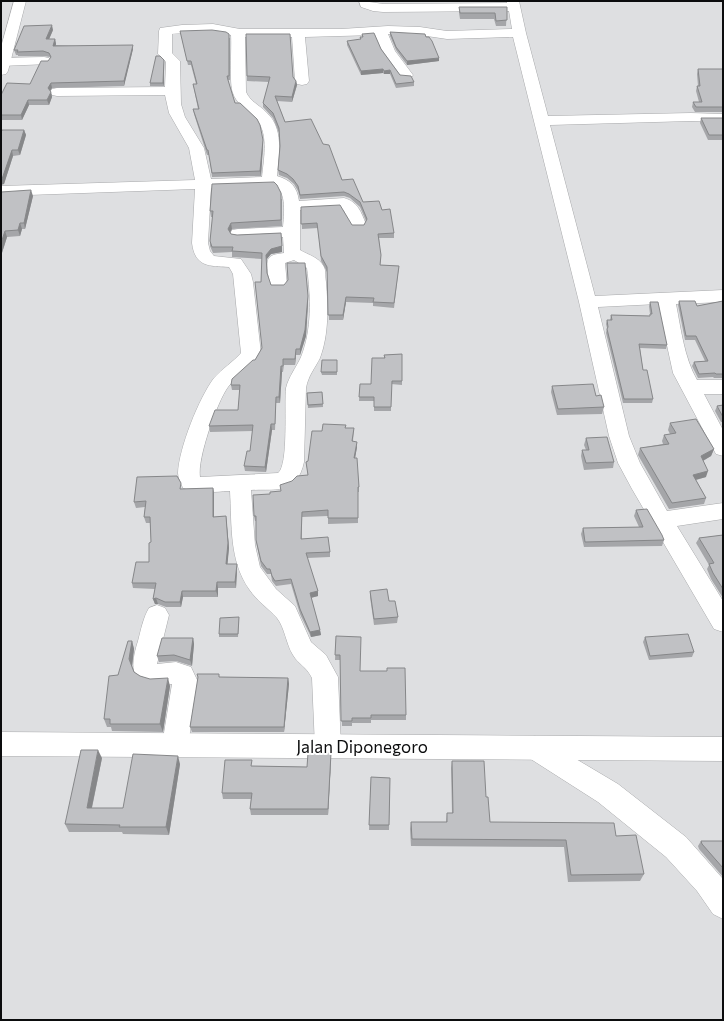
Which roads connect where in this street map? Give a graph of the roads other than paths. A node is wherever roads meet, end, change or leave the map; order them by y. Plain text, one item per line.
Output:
1 (20, 1) edge
2 (365, 1) edge
3 (416, 4) edge
4 (513, 4) edge
5 (380, 30) junction
6 (420, 31) junction
7 (298, 33) junction
8 (520, 33) junction
9 (238, 34) junction
10 (44, 61) edge
11 (2, 65) edge
12 (406, 76) edge
13 (302, 81) dead end
14 (171, 91) junction
15 (57, 92) dead end
16 (723, 118) edge
17 (542, 121) junction
18 (269, 181) junction
19 (203, 184) junction
20 (1, 191) edge
21 (292, 206) junction
22 (358, 224) edge
23 (291, 232) junction
24 (238, 234) edge
25 (294, 254) junction
26 (278, 285) edge
27 (723, 296) edge
28 (666, 299) junction
29 (588, 302) junction
30 (690, 387) junction
31 (723, 387) edge
32 (723, 449) edge
33 (240, 483) junction
34 (723, 511) edge
35 (661, 520) junction
36 (158, 615) dead end
37 (723, 622) edge
38 (1, 744) edge
39 (175, 745) junction
40 (328, 747) junction
41 (535, 748) junction
42 (723, 749) edge
43 (723, 904) edge

1 - 11 street
2 - 3 street
3 - 4 street
3 - 6 street
4 - 8 street
5 - 6 street
5 - 7 street
5 - 12 street
6 - 8 street
7 - 9 street
7 - 13 street
8 - 17 street
9 - 14 street
9 - 18 street
10 - 11 street
14 - 15 street
14 - 19 street
16 - 17 street
17 - 29 street
18 - 19 street
18 - 21 street
19 - 20 street
19 - 33 street
21 - 22 street
21 - 23 street
23 - 24 street
23 - 25 street
25 - 26 street
25 - 33 street
27 - 28 street
28 - 29 street
28 - 30 street
29 - 35 street
30 - 31 street
30 - 32 street
33 - 40 street
34 - 35 street
35 - 37 street
36 - 39 street
38 - 39 street, Jalan Diponegoro
39 - 40 street, Jalan Diponegoro
40 - 41 street, Jalan Diponegoro
41 - 42 street, Jalan Diponegoro
41 - 43 street

